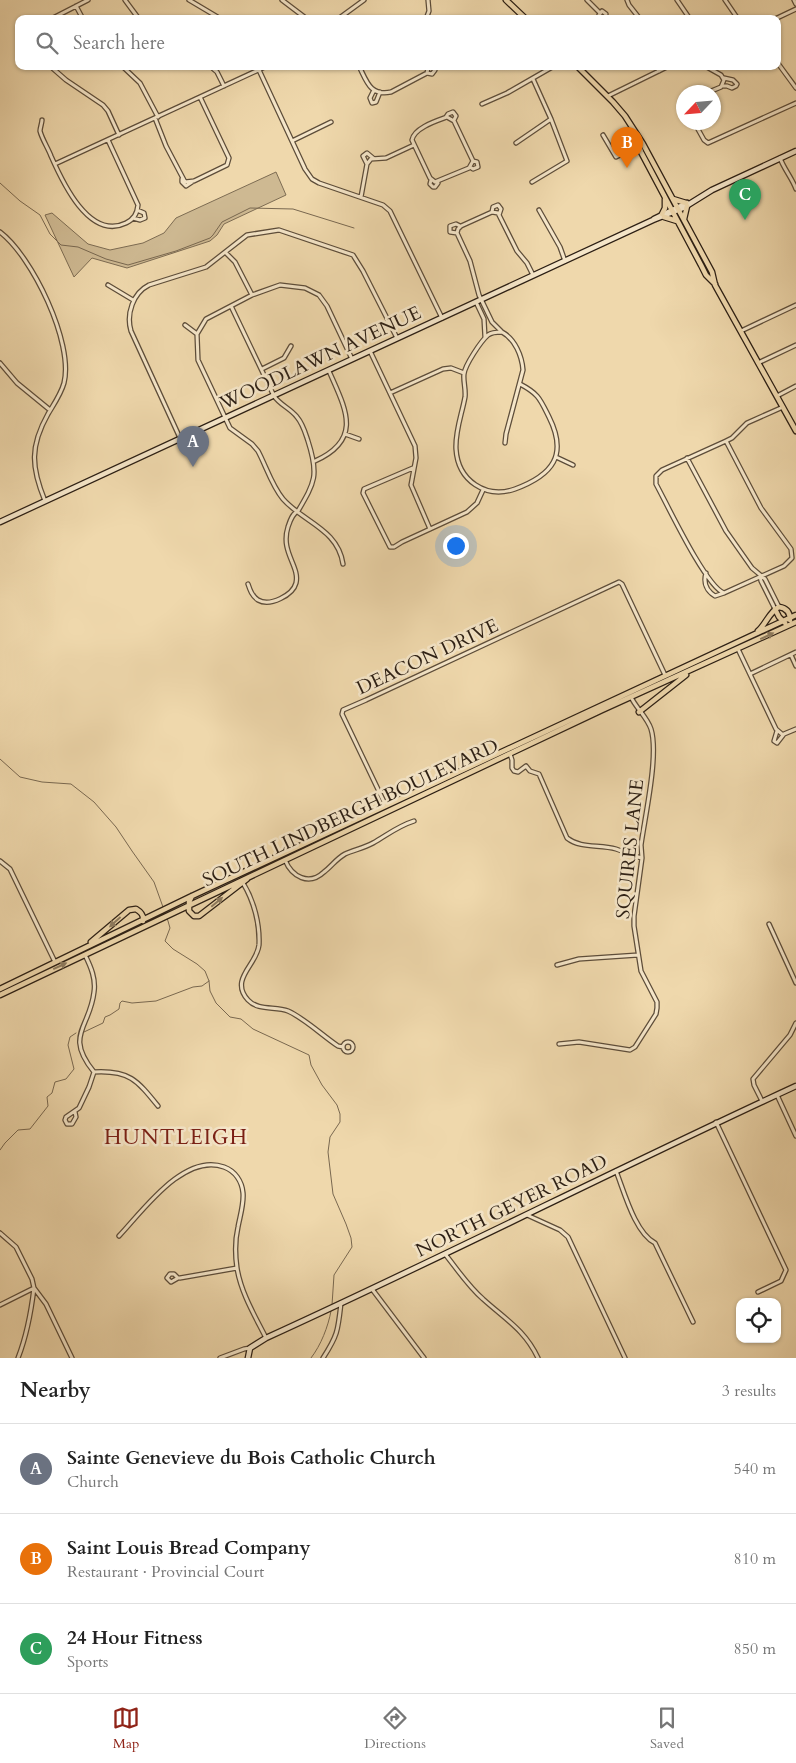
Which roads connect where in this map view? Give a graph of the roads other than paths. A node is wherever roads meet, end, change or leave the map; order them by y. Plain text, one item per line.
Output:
1 (88, 0) edge
2 (125, 0) edge
3 (189, 0) edge
4 (282, 0) edge
5 (364, 0) edge
6 (428, 0) edge
7 (586, 0) edge
8 (627, 0) edge
9 (677, 0) edge
10 (725, 0) edge
11 (794, 0) edge
12 (510, 1) edge
13 (796, 4) edge
14 (76, 6) junction
15 (796, 9) edge
16 (600, 13) joint
17 (59, 15) edge
18 (81, 15) edge
19 (136, 15) edge
20 (213, 15) edge
21 (302, 15) edge
22 (345, 15) edge
23 (428, 15) edge
24 (521, 15) edge
25 (607, 15) edge
26 (637, 15) edge
27 (687, 15) edge
28 (735, 15) edge
29 (781, 16) edge
30 (781, 67) edge
31 (55, 70) edge
32 (126, 70) edge
33 (215, 70) edge
34 (259, 70) joint
35 (361, 70) edge
36 (428, 70) edge
37 (435, 70) edge
38 (548, 70) edge
39 (581, 70) edge
40 (711, 70) edge
41 (659, 71) edge
42 (427, 73) junction
43 (723, 78) junction
44 (533, 79) junction
45 (224, 86) junction
46 (722, 86) joint
47 (796, 88) edge
48 (374, 90) junction
49 (380, 92) junction
50 (608, 96) junction
51 (200, 97) junction
52 (796, 103) edge
53 (482, 104) dead end
54 (156, 117) junction
55 (552, 119) junction
56 (42, 120) dead end
57 (331, 122) dead end
58 (699, 130) edge
59 (635, 133) junction
60 (119, 135) junction
61 (604, 135) dead end
62 (108, 140) junction
63 (292, 141) junction
64 (516, 143) dead end
65 (414, 145) junction
66 (638, 146) junction
67 (796, 151) edge
68 (373, 158) junction
69 (780, 158) junction
70 (55, 164) junction
71 (367, 164) junction
72 (795, 181) edge
73 (532, 182) dead end
74 (796, 189) edge
75 (362, 196) junction
76 (665, 198) junction
77 (672, 198) junction
78 (686, 205) junction
79 (137, 210) junction
80 (540, 210) dead end
81 (675, 210) junction
82 (492, 212) junction
83 (499, 215) junction
84 (663, 215) junction
85 (133, 218) junction
86 (681, 221) junction
87 (460, 226) junction
88 (0, 232) edge
89 (457, 233) junction
90 (226, 253) junction
91 (565, 261) junction
92 (533, 275) junction
93 (108, 285) dead end
94 (252, 295) junction
95 (481, 299) junction
96 (134, 300) junction
97 (476, 302) junction
98 (232, 306) junction
99 (796, 306) edge
100 (442, 318) junction
101 (492, 322) junction
102 (185, 325) dead end
103 (741, 331) junction
104 (502, 332) junction
105 (197, 334) junction
106 (490, 334) junction
107 (485, 337) junction
108 (397, 338) junction
109 (796, 345) edge
110 (291, 346) dead end
111 (370, 351) junction
112 (353, 359) junction
113 (0, 363) edge
114 (758, 363) junction
115 (262, 369) junction
116 (329, 370) junction
117 (464, 372) junction
118 (520, 384) junction
119 (796, 386) edge
120 (390, 393) junction
121 (274, 396) junction
122 (777, 396) junction
123 (783, 407) junction
124 (50, 410) junction
125 (225, 418) junction
126 (796, 431) edge
127 (344, 434) junction
128 (180, 438) junction
129 (359, 439) dead end
130 (726, 441) junction
131 (505, 443) dead end
132 (556, 457) junction
133 (687, 458) junction
134 (315, 461) junction
135 (574, 465) dead end
136 (413, 468) junction
137 (483, 490) junction
138 (45, 501) junction
139 (298, 511) junction
140 (0, 522) edge
141 (430, 529) junction
142 (342, 564) dead end
143 (706, 574) junction
144 (760, 576) junction
145 (248, 584) dead end
146 (724, 593) junction
147 (777, 608) junction
148 (796, 615) edge
149 (790, 618) junction
150 (782, 621) junction
151 (796, 622) edge
152 (788, 626) junction
153 (752, 636) junction
154 (738, 649) junction
155 (796, 652) edge
156 (790, 654) junction
157 (796, 666) edge
158 (695, 668) junction
159 (750, 674) junction
160 (665, 675) junction
161 (628, 691) junction
162 (631, 697) junction
163 (639, 712) junction
164 (796, 729) edge
165 (777, 731) junction
166 (783, 735) junction
167 (510, 754) junction
168 (386, 807) junction
169 (414, 821) dead end
170 (642, 858) junction
171 (284, 860) junction
172 (0, 861) edge
173 (250, 876) junction
174 (243, 883) junction
175 (192, 896) junction
176 (188, 906) junction
177 (143, 919) junction
178 (769, 924) dead end
179 (139, 928) junction
180 (84, 948) junction
181 (85, 954) junction
182 (638, 956) junction
183 (55, 962) junction
184 (558, 965) dead end
185 (796, 982) edge
186 (0, 989) edge
187 (0, 995) edge
188 (796, 1023) edge
189 (559, 1044) dead end
190 (343, 1047) dead end
191 (94, 1072) junction
192 (796, 1086) edge
193 (777, 1095) junction
194 (762, 1101) junction
195 (158, 1106) dead end
196 (75, 1112) dead end
197 (716, 1122) junction
198 (796, 1136) edge
199 (616, 1171) junction
200 (526, 1215) junction
201 (0, 1233) edge
202 (118, 1236) dead end
203 (445, 1254) junction
204 (237, 1268) junction
205 (178, 1278) dead end
206 (34, 1288) junction
207 (372, 1288) junction
208 (758, 1292) dead end
209 (339, 1304) junction
210 (0, 1305) edge
211 (693, 1322) dead end
212 (266, 1338) junction
213 (250, 1348) junction
214 (18, 1358) edge
215 (72, 1358) edge
216 (220, 1358) edge
217 (248, 1358) edge
218 (323, 1358) edge
219 (424, 1358) edge
220 (538, 1358) edge
221 (625, 1358) edge

1 - 14 street
2 - 19 street
3 - 20 street
4 - 21 street
5 - 22 street
6 - 23 street
7 - 16 street
8 - 26 street
9 - 27 street
10 - 28 street
11 - 13 street
12 - 24 main road
14 - 17 street
14 - 18 street
15 - 29 street
16 - 25 street
30 - 47 street
31 - 60 street
32 - 54 street
33 - 45 street
34 - 45 street
34 - 63 street
35 - 48 street
36 - 42 street
37 - 42 street
38 - 44 street
39 - 50 main road
40 - 43 street
41 - 50 street
42 - 49 street
43 - 46 street
43 - 46 street
44 - 53 street
44 - 55 street
45 - 51 street
48 - 49 street
48 - 49 street
50 - 59 main road
51 - 54 street
51 - 54 street
52 - 58 street
54 - 60 street
55 - 64 street
55 - 73 street
56 - 70 street
57 - 63 street
59 - 66 main road
59 - 77 main road
60 - 62 street
61 - 66 street
62 - 70 street
62 - 79 street
63 - 75 street
65 - 65 street
65 - 68 street
66 - 76 main road
67 - 69 street, WOODLAWN AVENUE
68 - 71 street
68 - 71 street
69 - 72 street
69 - 78 street, WOODLAWN AVENUE
70 - 85 street
71 - 75 street
72 - 74 street
75 - 100 street
76 - 81 main road
76 - 84 main road
77 - 78 main road
77 - 81 main road
78 - 81 street, WOODLAWN AVENUE
78 - 86 main road
79 - 85 street
79 - 85 street
80 - 91 street
81 - 84 street, WOODLAWN AVENUE
81 - 86 main road
82 - 83 street
82 - 83 street
82 - 87 street
83 - 92 street
84 - 86 main road
84 - 91 street, WOODLAWN AVENUE
86 - 103 main road
87 - 89 street
87 - 89 street
88 - 124 street
89 - 95 street
90 - 94 street
90 - 96 street
90 - 108 street
91 - 92 street, WOODLAWN AVENUE
92 - 95 street, WOODLAWN AVENUE
93 - 96 street
94 - 98 street
94 - 112 street
95 - 97 street, WOODLAWN AVENUE
95 - 101 street
96 - 128 street
97 - 100 street, WOODLAWN AVENUE
97 - 107 street
98 - 105 street
98 - 115 street
99 - 103 street
100 - 108 street, WOODLAWN AVENUE
101 - 104 street
101 - 106 street
102 - 105 street
103 - 114 main road
104 - 106 street
104 - 118 street
105 - 125 street
106 - 107 street
107 - 117 street
108 - 111 street, WOODLAWN AVENUE
109 - 114 street
110 - 115 street
111 - 112 street, WOODLAWN AVENUE
111 - 120 street
112 - 116 street, WOODLAWN AVENUE
113 - 124 street
114 - 122 main road
115 - 121 street
116 - 121 street, WOODLAWN AVENUE
116 - 127 street
117 - 120 street
117 - 137 street
118 - 131 street
118 - 132 street
119 - 122 street
120 - 136 street
121 - 125 street, WOODLAWN AVENUE
121 - 134 street
122 - 123 main road
123 - 126 main road
123 - 130 street
124 - 138 street
125 - 128 street, WOODLAWN AVENUE
125 - 139 street
127 - 129 street
127 - 134 street
128 - 138 street, WOODLAWN AVENUE
130 - 133 street
130 - 144 street
132 - 135 street
132 - 137 street
133 - 143 street
133 - 144 street
134 - 139 street
136 - 141 street
136 - 141 street
137 - 141 street
138 - 140 street, WOODLAWN AVENUE
139 - 142 street
139 - 145 street
143 - 146 street
143 - 146 street
144 - 146 street
144 - 147 street
147 - 149 main road
147 - 150 main road
147 - 153 main road
148 - 149 main road, SOUTH LINDBERGH BOULEVARD
149 - 150 main road, SOUTH LINDBERGH BOULEVARD
149 - 152 main road
150 - 152 main road
150 - 153 main road, SOUTH LINDBERGH BOULEVARD
151 - 152 main road, SOUTH LINDBERGH BOULEVARD
154 -> 152 main road, SOUTH LINDBERGH BOULEVARD
153 - 160 main road, SOUTH LINDBERGH BOULEVARD
154 - 158 main road, SOUTH LINDBERGH BOULEVARD
154 - 159 street
155 - 156 street
156 - 157 street
156 - 159 street
158 - 162 main road, SOUTH LINDBERGH BOULEVARD
158 - 163 main road
159 - 165 street
160 - 161 main road, SOUTH LINDBERGH BOULEVARD
160 - 168 street, DEACON DRIVE
161 - 162 street, SQUIRES LANE
161 - 168 main road, SOUTH LINDBERGH BOULEVARD
162 - 163 street, SQUIRES LANE
162 - 167 main road, SOUTH LINDBERGH BOULEVARD
163 - 170 street, SQUIRES LANE
164 - 166 street
165 - 166 street
165 - 166 street
167 - 170 street
167 - 171 main road, SOUTH LINDBERGH BOULEVARD
168 - 175 main road, SOUTH LINDBERGH BOULEVARD
169 - 171 street
170 - 182 street, SQUIRES LANE
171 - 173 main road, SOUTH LINDBERGH BOULEVARD
172 - 183 street
173 - 174 main road
173 - 176 main road, SOUTH LINDBERGH BOULEVARD
176 -> 174 main road
174 - 190 street
175 - 176 main road
175 - 177 main road, SOUTH LINDBERGH BOULEVARD
176 - 179 main road, SOUTH LINDBERGH BOULEVARD
177 - 179 main road
177 - 180 main road, SOUTH LINDBERGH BOULEVARD
177 -> 180 main road
178 - 185 street
179 - 181 main road, SOUTH LINDBERGH BOULEVARD
180 - 183 main road, SOUTH LINDBERGH BOULEVARD
187 -> 181 main road, SOUTH LINDBERGH BOULEVARD
181 - 191 street
182 - 184 street
182 - 189 street, SQUIRES LANE
183 - 186 main road, SOUTH LINDBERGH BOULEVARD
188 - 194 street
191 - 195 street
191 - 196 street
192 - 193 street, NORTH GEYER ROAD
193 - 194 street, NORTH GEYER ROAD
193 - 198 street
194 - 197 street, NORTH GEYER ROAD
197 - 199 street, NORTH GEYER ROAD
197 - 208 street
199 - 200 street, NORTH GEYER ROAD
199 - 211 street
200 - 203 street, NORTH GEYER ROAD
200 - 221 street
201 - 206 street
202 - 204 street
203 - 207 street, NORTH GEYER ROAD
203 - 220 street
204 - 205 street
204 - 212 street
206 - 210 street
206 - 214 street
206 - 215 street
207 - 209 street, NORTH GEYER ROAD
207 - 219 street
209 - 212 street, NORTH GEYER ROAD
209 - 218 street
212 - 213 street, NORTH GEYER ROAD
213 - 216 street
213 - 217 street

